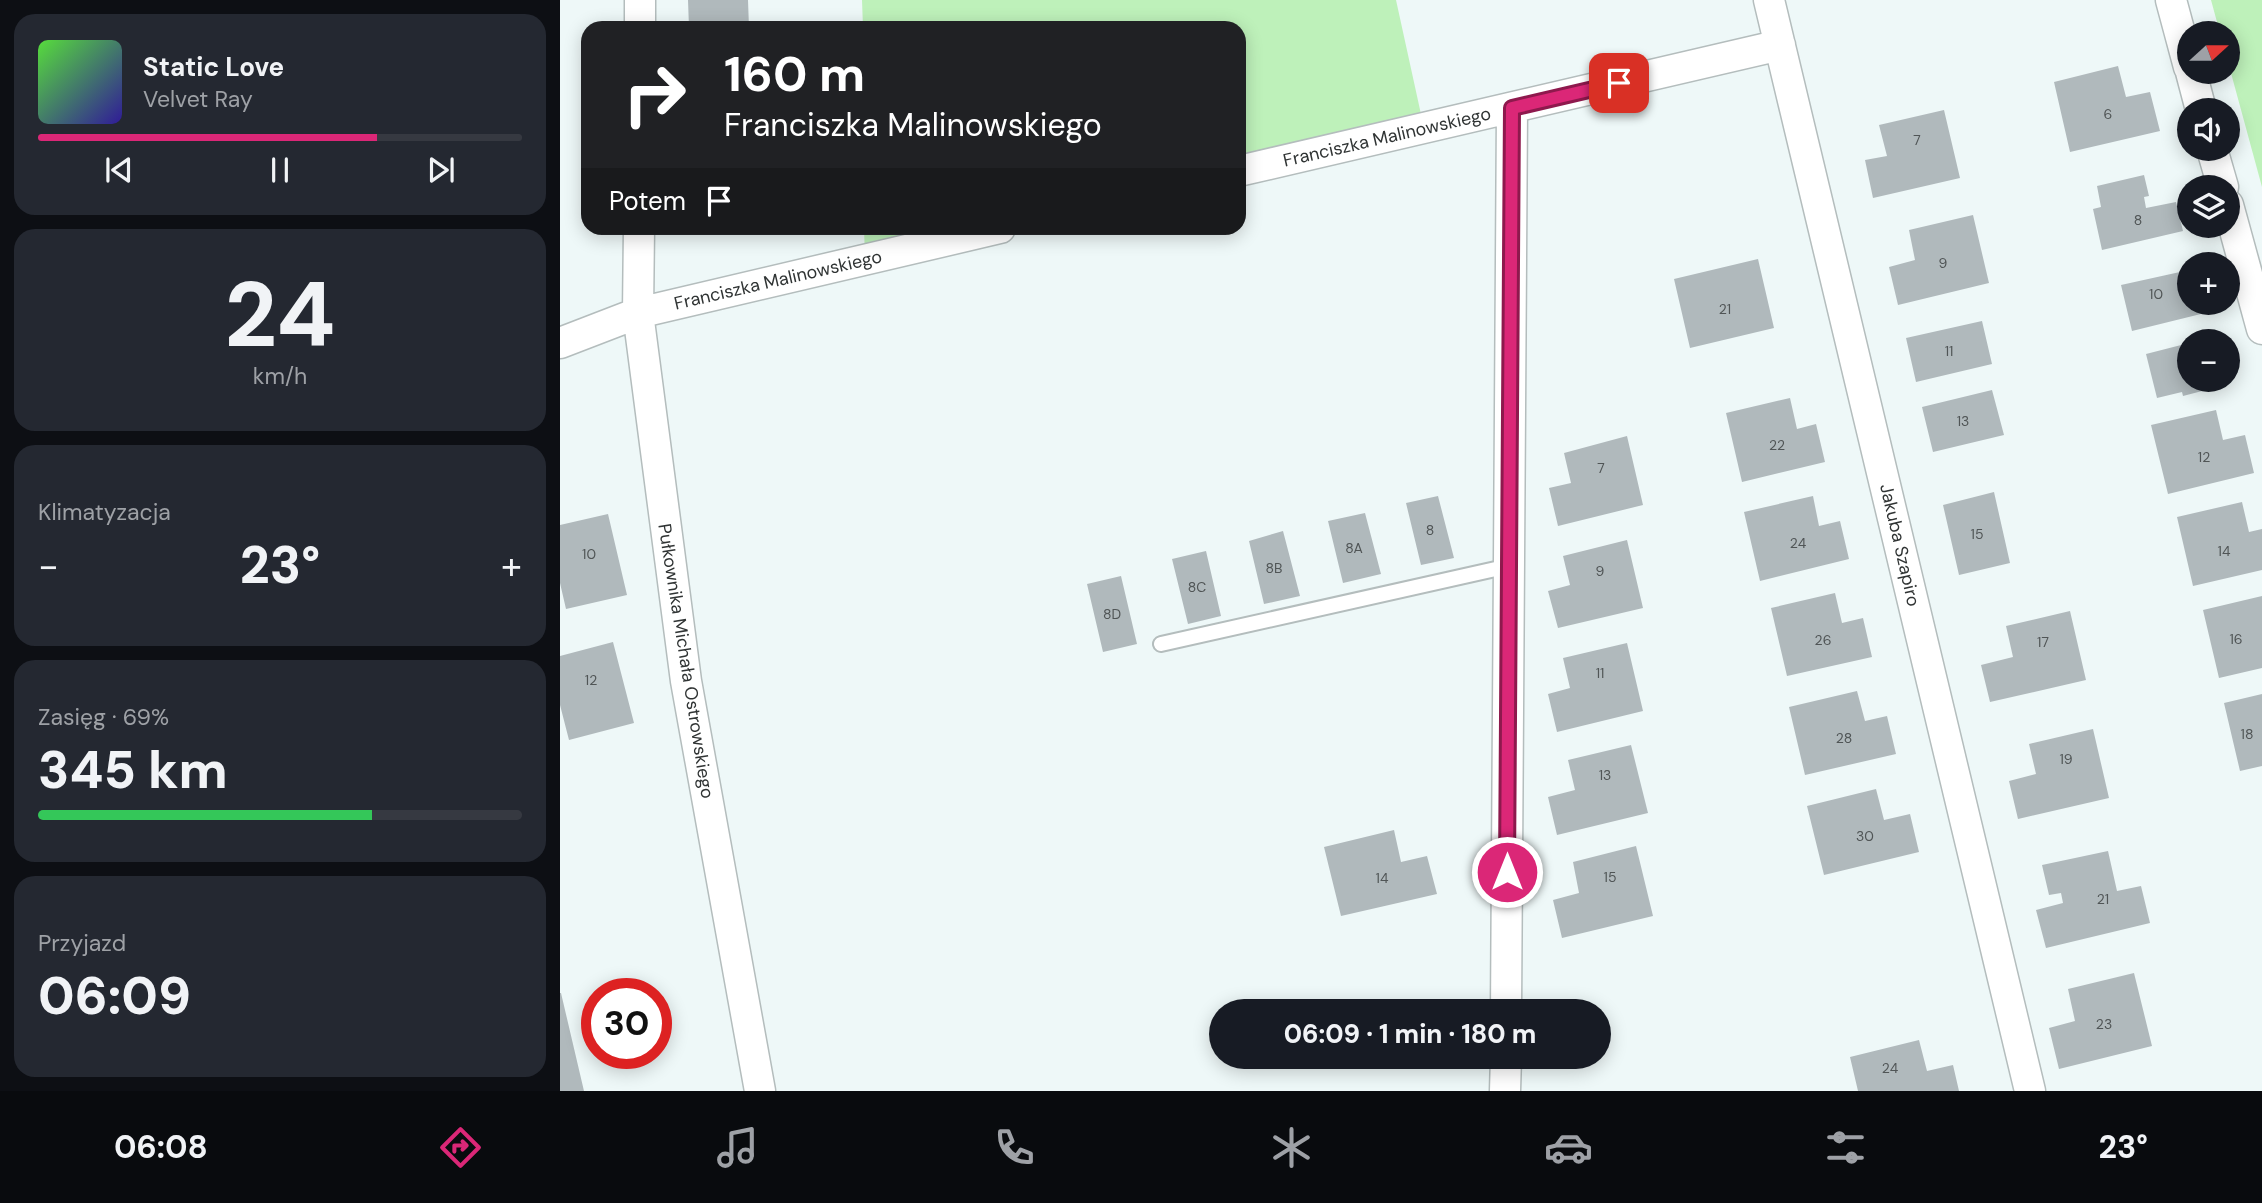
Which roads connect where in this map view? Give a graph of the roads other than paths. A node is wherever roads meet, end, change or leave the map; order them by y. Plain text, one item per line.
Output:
1 (640, 0) edge
2 (1769, 0) edge
3 (2171, 0) edge
4 (640, 21) edge
5 (2177, 22) edge
6 (1780, 45) junction
7 (1512, 108) junction
8 (1246, 170) edge
9 (639, 235) edge
10 (970, 235) edge
11 (2237, 238) edge
12 (638, 313) junction
13 (2262, 329) edge
14 (560, 343) edge
15 (1509, 566) junction
16 (1161, 644) dead end
17 (1506, 999) edge
18 (1506, 1069) edge
19 (760, 1091) edge
20 (1505, 1091) edge
21 (2030, 1091) edge

1 - 4 street
2 - 6 street, Jakuba Szapiro
3 - 5 street
6 - 7 street, Franciszka Malinowskiego
6 - 21 street, Jakuba Szapiro
7 - 8 street, Franciszka Malinowskiego
7 - 15 street
9 - 12 street, Pułkownika Michała Ostrowskiego
10 - 12 street, Franciszka Malinowskiego
11 - 13 street
12 - 14 street, Franciszka Malinowskiego
12 - 19 street, Pułkownika Michała Ostrowskiego
15 - 16 lane
15 - 17 street
18 - 20 street

